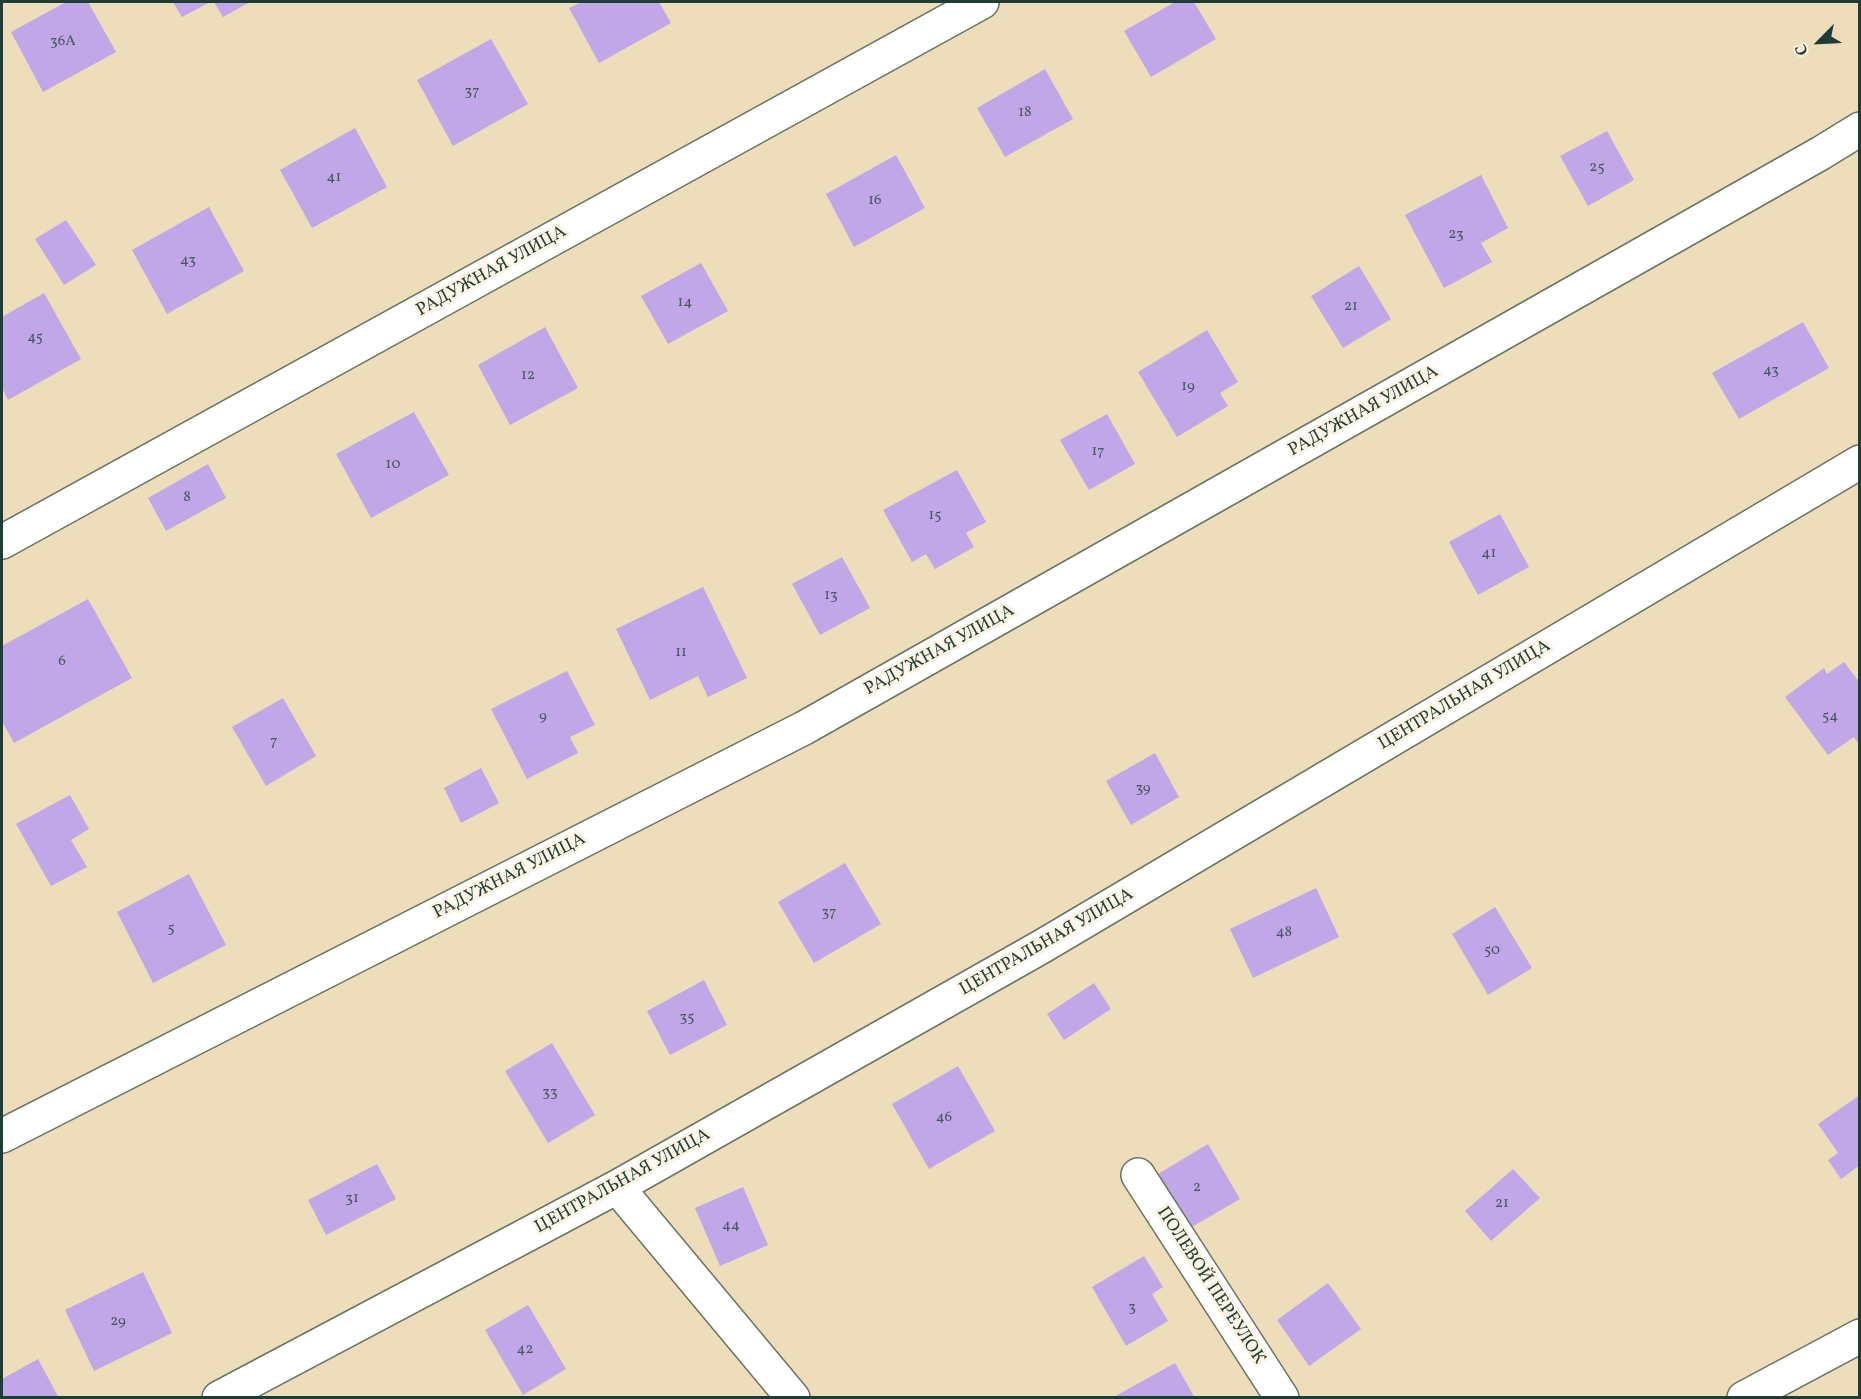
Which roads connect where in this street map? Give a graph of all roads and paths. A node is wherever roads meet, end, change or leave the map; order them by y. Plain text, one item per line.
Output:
1 (982, 2) edge
2 (1860, 129) edge
3 (1860, 462) edge
4 (2, 542) edge
5 (2, 1136) edge
6 (1138, 1174) dead end
7 (617, 1187) junction
8 (1860, 1336) edge
9 (219, 1398) edge
10 (793, 1398) edge
11 (1282, 1398) edge
12 (1744, 1398) edge

1 - 4 street, РАДУЖНАЯ УЛИЦА
2 - 5 street, РАДУЖНАЯ УЛИЦА
3 - 7 street, ЦЕНТРАЛЬНАЯ УЛИЦА
6 - 11 street, ПОЛЕВОЙ ПЕРЕУЛОК
7 - 9 street, ЦЕНТРАЛЬНАЯ УЛИЦА
7 - 10 street
8 - 12 street

